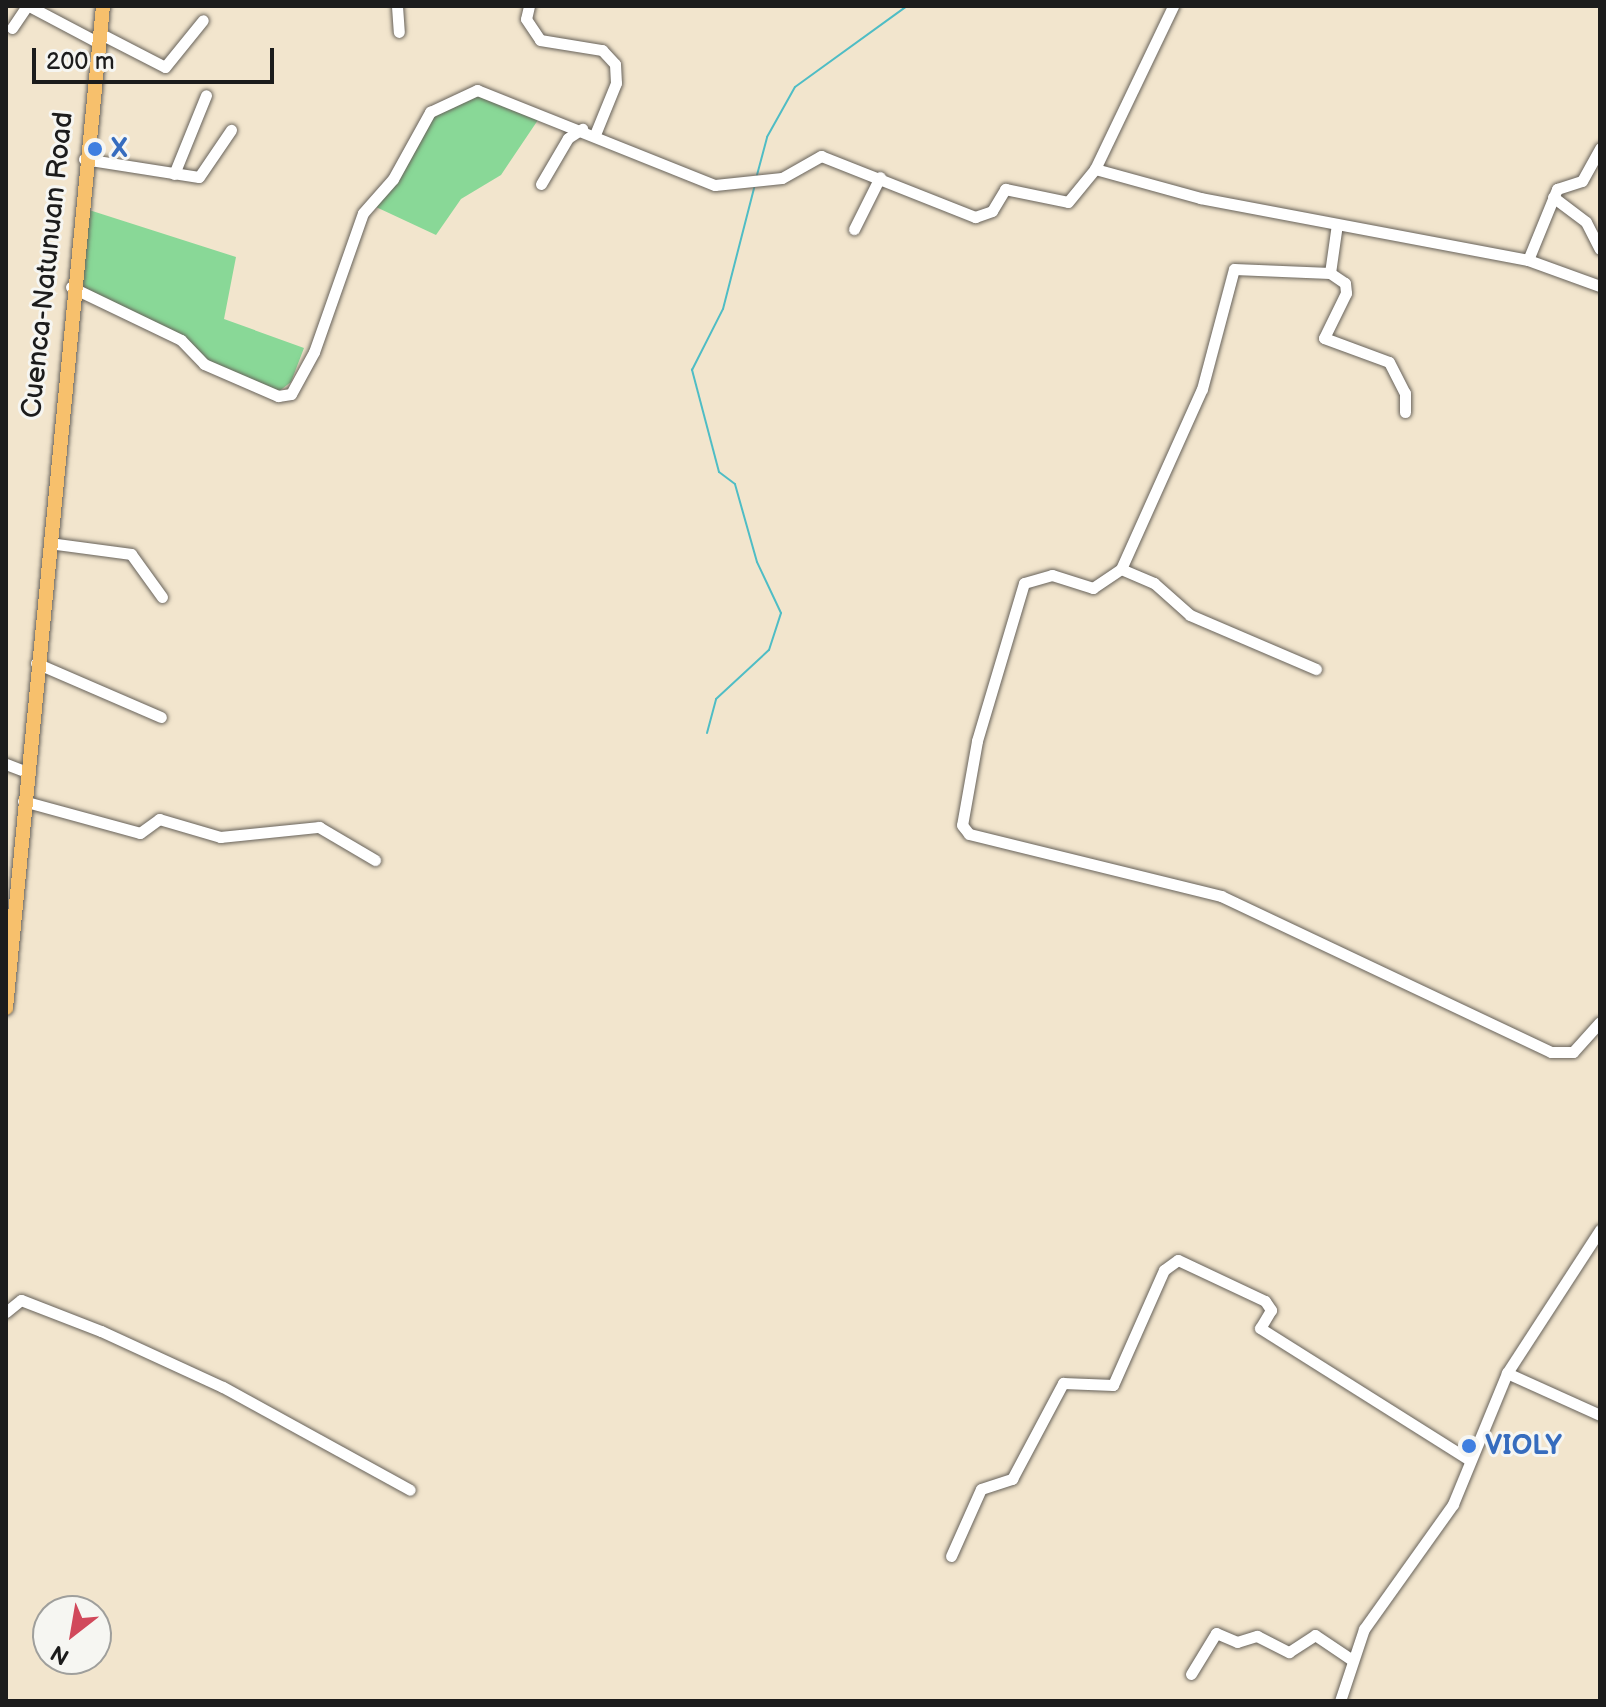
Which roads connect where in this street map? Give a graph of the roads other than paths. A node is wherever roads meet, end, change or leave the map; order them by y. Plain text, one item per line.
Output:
1 (28, 6) edge
2 (103, 6) edge
3 (397, 6) edge
4 (529, 6) edge
5 (1173, 6) edge
6 (203, 20) dead end
7 (12, 28) dead end
8 (399, 32) dead end
9 (99, 38) junction
10 (206, 95) dead end
11 (582, 129) junction
12 (231, 130) dead end
13 (596, 132) junction
14 (1600, 148) edge
15 (84, 159) junction
16 (1095, 169) junction
17 (174, 174) junction
18 (880, 177) junction
19 (541, 184) dead end
20 (1553, 197) junction
21 (1337, 224) junction
22 (854, 229) dead end
23 (1600, 249) edge
24 (1528, 260) junction
25 (1330, 273) junction
26 (1600, 286) edge
27 (70, 287) junction
28 (1405, 412) dead end
29 (49, 543) junction
30 (1121, 569) junction
31 (162, 597) dead end
32 (36, 663) junction
33 (1316, 669) dead end
34 (161, 717) dead end
35 (6, 764) edge
36 (27, 772) junction
37 (23, 801) junction
38 (375, 860) dead end
39 (9, 969) edge
40 (6, 1008) edge
41 (1600, 1022) edge
42 (1600, 1230) edge
43 (6, 1312) edge
44 (1507, 1373) junction
45 (1600, 1415) edge
46 (1470, 1460) junction
47 (410, 1490) dead end
48 (951, 1556) dead end
49 (1352, 1660) junction
50 (1191, 1674) dead end
51 (1340, 1701) edge

1 - 7 street
1 - 9 street
2 - 9 main road, Cuenca-Natunuan Road
3 - 8 street
4 - 13 street
5 - 16 street
6 - 9 street
9 - 15 main road, Cuenca-Natunuan Road
10 - 17 street
11 - 13 street
11 - 19 street
11 - 27 street
12 - 17 street
13 - 18 street
14 - 20 street
15 - 17 street
15 - 27 main road, Cuenca-Natunuan Road
16 - 18 street
16 - 21 street
18 - 22 street
20 - 23 street
20 - 24 street
21 - 24 street
21 - 25 street
24 - 26 street
25 - 28 street
25 - 30 street
27 - 29 main road, Cuenca-Natunuan Road
29 - 31 street
29 - 32 main road, Cuenca-Natunuan Road
30 - 33 street
30 - 41 street
32 - 34 street
32 - 36 main road, Cuenca-Natunuan Road
35 - 36 street
36 - 37 main road, Cuenca-Natunuan Road
37 - 38 street
37 - 39 main road, Cuenca-Natunuan Road
39 - 40 main road, Cuenca-Natunuan Road
42 - 44 street
43 - 47 street
44 - 45 street
44 - 46 street
46 - 48 street
46 - 49 street
49 - 50 street
49 - 51 street

